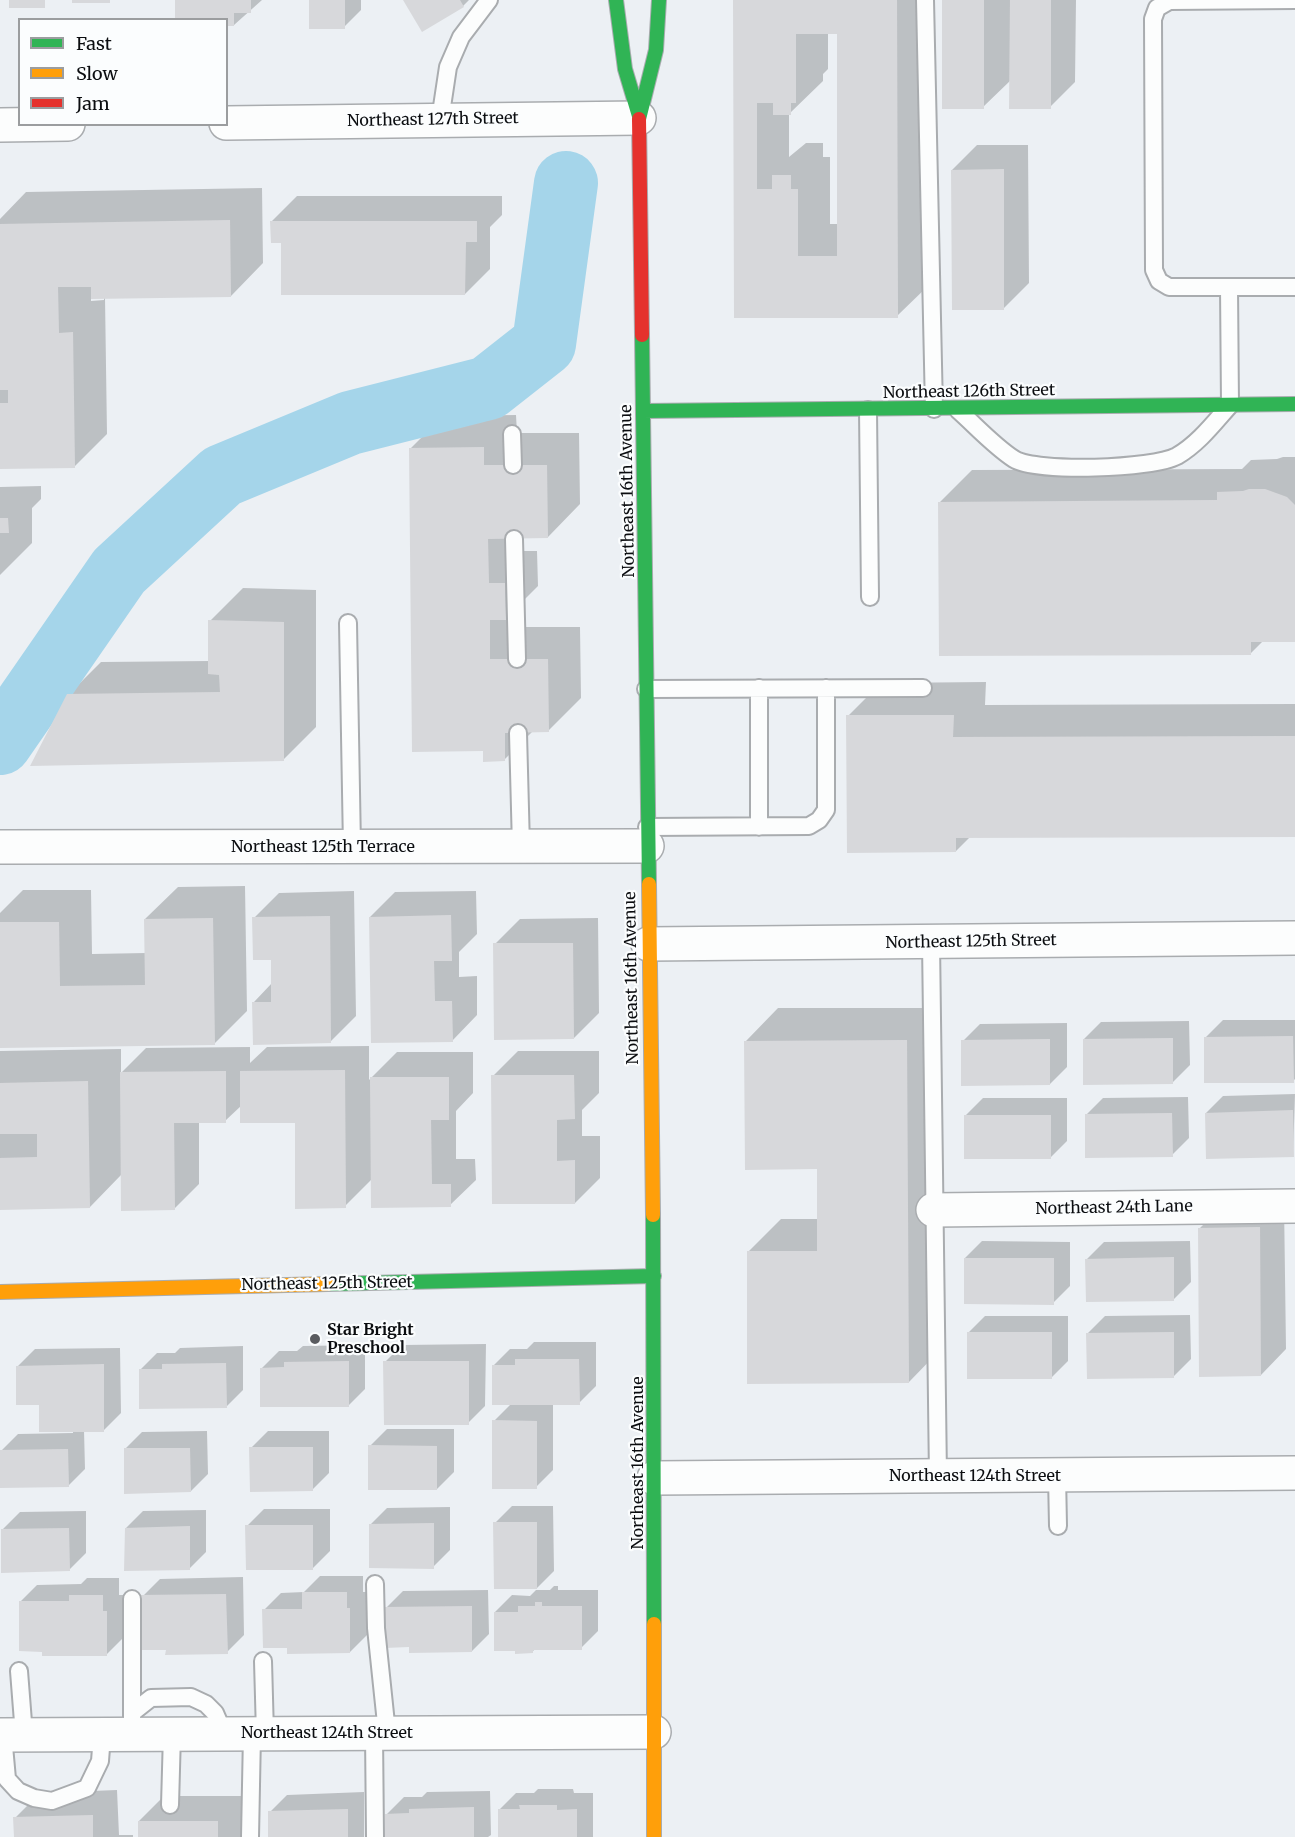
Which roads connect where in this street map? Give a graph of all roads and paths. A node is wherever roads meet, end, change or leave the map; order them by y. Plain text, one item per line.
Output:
1 (489, 0) edge
2 (616, 0) edge
3 (658, 0) edge
4 (925, 0) edge
5 (1196, 0) edge
6 (1295, 0) edge
7 (639, 118) junction
8 (440, 120) junction
9 (228, 123) edge
10 (0, 125) edge
11 (18, 125) edge
12 (1229, 287) junction
13 (1295, 287) edge
14 (1295, 404) edge
15 (1230, 405) junction
16 (934, 409) junction
17 (957, 409) junction
18 (868, 410) junction
19 (644, 411) junction
20 (512, 434) dead end
21 (513, 465) dead end
22 (514, 539) dead end
23 (870, 597) dead end
24 (348, 623) dead end
25 (517, 659) dead end
26 (759, 688) junction
27 (826, 688) junction
28 (923, 688) dead end
29 (646, 689) junction
30 (518, 733) dead end
31 (759, 827) junction
32 (647, 837) junction
33 (0, 847) edge
34 (352, 847) junction
35 (521, 847) junction
36 (1295, 938) edge
37 (931, 942) junction
38 (648, 944) junction
39 (1295, 1206) edge
40 (933, 1210) junction
41 (654, 1276) junction
42 (0, 1292) edge
43 (1295, 1473) edge
44 (1057, 1475) junction
45 (938, 1477) junction
46 (654, 1478) junction
47 (1058, 1526) dead end
48 (375, 1584) dead end
49 (132, 1599) dead end
50 (263, 1661) dead end
51 (19, 1671) dead end
52 (122, 1728) junction
53 (654, 1732) junction
54 (381, 1733) junction
55 (172, 1734) junction
56 (247, 1734) junction
57 (9, 1735) edge
58 (170, 1805) dead end
59 (250, 1837) edge
60 (375, 1837) edge
61 (654, 1837) edge

1 - 8 lane
2 - 7 street, Northeast 16th Avenue
3 - 7 street, Northeast 16th Avenue
4 - 16 lane
5 - 6 lane
5 - 12 lane
7 - 8 street, Northeast 127th Street
7 - 19 street, Northeast 16th Avenue
8 - 9 street, Northeast 127th Street
10 - 11 street
12 - 13 lane
12 - 15 lane
14 - 15 street, Northeast 126th Street
15 - 17 street, Northeast 126th Street
15 - 17 lane
16 - 17 street, Northeast 126th Street
16 - 18 street, Northeast 126th Street
18 - 19 street, Northeast 126th Street
18 - 23 lane
19 - 29 street, Northeast 16th Avenue
20 - 21 lane
22 - 25 lane
24 - 34 lane
26 - 27 lane
26 - 29 lane
26 - 31 lane
27 - 28 lane
27 - 31 lane
29 - 32 street, Northeast 16th Avenue
30 - 35 lane
31 - 32 lane
32 - 35 street, Northeast 125th Terrace
32 - 38 street, Northeast 16th Avenue
33 - 34 street, Northeast 125th Terrace
34 - 35 street, Northeast 125th Terrace
36 - 37 street, Northeast 125th Street
37 - 38 street, Northeast 125th Street
37 - 40 lane
38 - 41 street, Northeast 16th Avenue
39 - 40 street, Northeast 24th Lane
40 - 45 lane
41 - 42 street, Northeast 125th Street
41 - 46 street, Northeast 16th Avenue
43 - 44 street, Northeast 124th Street
44 - 45 street, Northeast 124th Street
44 - 47 lane
45 - 46 street, Northeast 124th Street
46 - 53 street, Northeast 16th Avenue
48 - 54 lane
49 - 52 lane
50 - 56 lane
51 - 57 lane
52 - 55 street, Northeast 124th Street
52 - 56 lane
52 - 57 street, Northeast 124th Street
52 - 57 lane
53 - 54 street, Northeast 124th Street
53 - 61 street, Northeast 16th Avenue
54 - 56 street, Northeast 124th Street
54 - 60 lane
55 - 56 street, Northeast 124th Street
55 - 58 lane
56 - 59 lane

